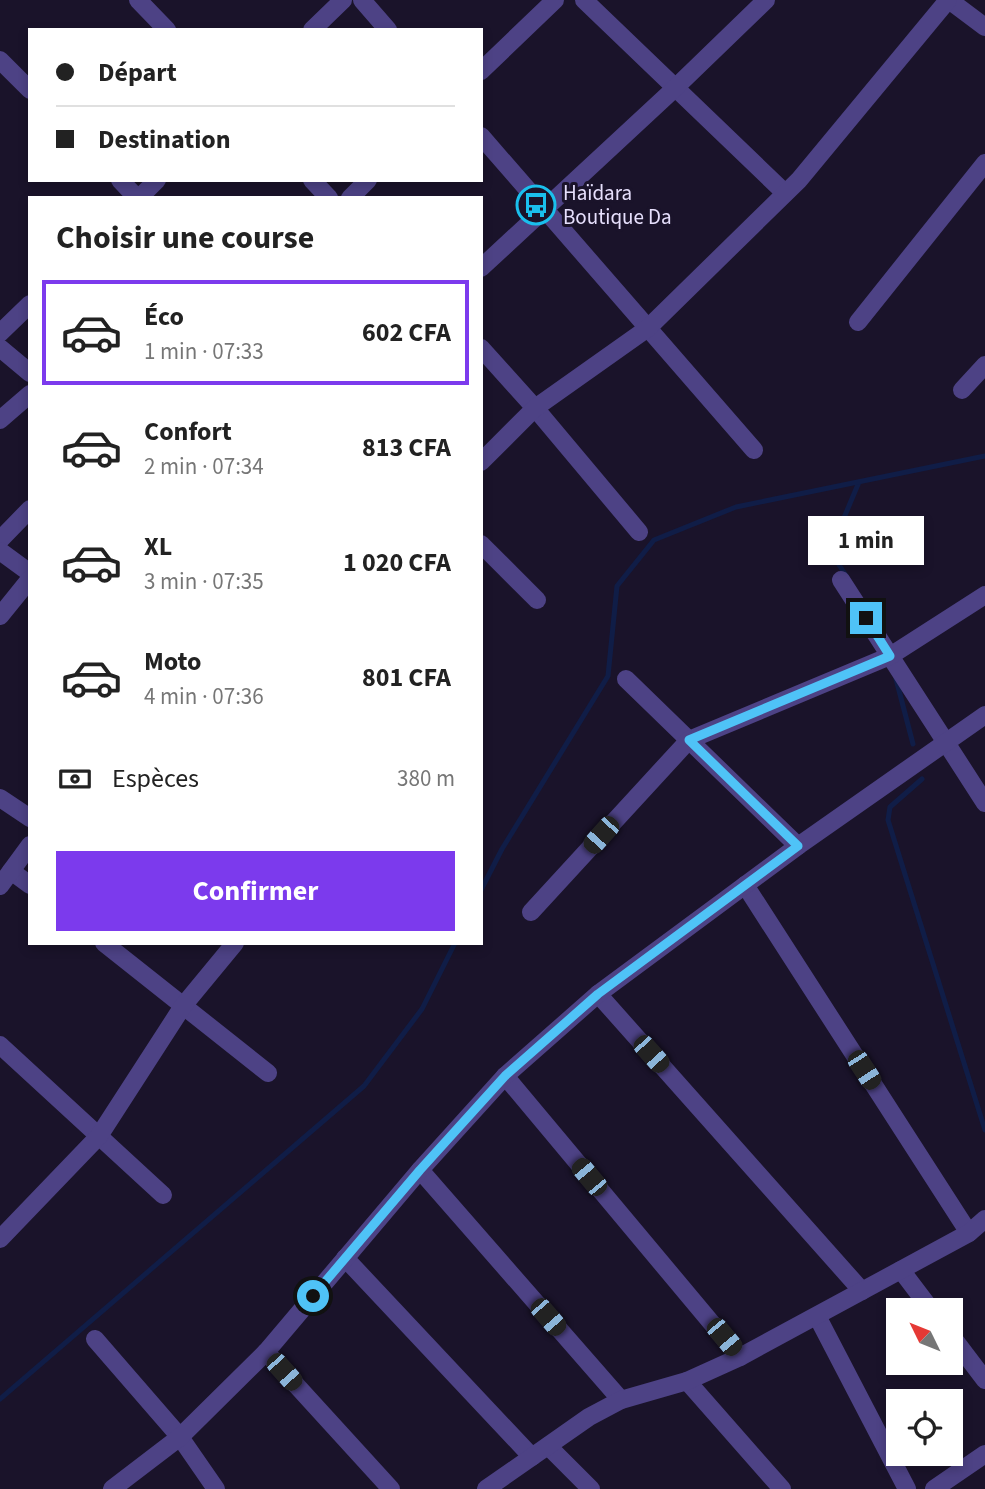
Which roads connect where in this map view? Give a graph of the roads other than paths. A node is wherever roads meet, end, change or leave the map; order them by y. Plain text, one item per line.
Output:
1 (138, 0) edge
2 (343, 0) edge
3 (362, 0) edge
4 (555, 0) edge
5 (584, 0) edge
6 (766, 0) edge
7 (948, 0) edge
8 (985, 27) edge
9 (165, 28) edge
10 (314, 28) edge
11 (386, 28) edge
12 (0, 60) edge
13 (483, 69) edge
14 (28, 88) edge
15 (674, 89) junction
16 (483, 138) edge
17 (985, 163) edge
18 (122, 182) edge
19 (155, 182) edge
20 (314, 182) edge
21 (366, 182) edge
22 (785, 193) junction
23 (136, 196) edge
24 (140, 196) edge
25 (327, 196) edge
26 (352, 196) edge
27 (545, 209) junction
28 (483, 266) edge
29 (28, 306) edge
30 (858, 322) dead end
31 (648, 328) junction
32 (0, 332) edge
33 (0, 348) edge
34 (483, 350) edge
35 (985, 365) edge
36 (28, 371) edge
37 (962, 390) dead end
38 (28, 396) edge
39 (535, 408) junction
40 (0, 420) edge
41 (754, 450) dead end
42 (483, 460) edge
43 (28, 511) edge
44 (639, 532) dead end
45 (0, 540) edge
46 (483, 546) edge
47 (0, 551) edge
48 (28, 572) edge
49 (841, 580) dead end
50 (28, 582) edge
51 (985, 595) edge
52 (537, 600) dead end
53 (0, 617) edge
54 (890, 656) junction
55 (626, 679) dead end
56 (985, 715) edge
57 (689, 740) junction
58 (946, 741) junction
59 (0, 798) edge
60 (985, 803) edge
61 (28, 817) edge
62 (798, 846) junction
63 (28, 848) edge
64 (11, 871) junction
65 (28, 884) edge
66 (745, 885) junction
67 (0, 886) edge
68 (531, 912) dead end
69 (107, 945) edge
70 (234, 945) edge
71 (598, 994) junction
72 (184, 1006) junction
73 (0, 1045) edge
74 (268, 1073) dead end
75 (505, 1076) junction
76 (99, 1136) junction
77 (420, 1170) junction
78 (163, 1195) dead end
79 (6, 1220) edge
80 (981, 1224) edge
81 (0, 1239) edge
82 (345, 1258) junction
83 (901, 1270) junction
84 (862, 1291) junction
85 (922, 1298) edge
86 (817, 1316) junction
87 (95, 1339) dead end
88 (963, 1351) edge
89 (266, 1352) junction
90 (740, 1357) junction
91 (985, 1380) edge
92 (687, 1381) junction
93 (621, 1401) junction
94 (180, 1437) junction
95 (548, 1446) junction
96 (985, 1454) edge
97 (532, 1457) junction
98 (112, 1489) edge
99 (216, 1489) edge
100 (391, 1489) edge
101 (485, 1489) edge
102 (591, 1489) edge
103 (782, 1489) edge
104 (907, 1489) edge
105 (934, 1489) edge

1 - 9 street
2 - 10 street
3 - 11 street
4 - 13 street
5 - 15 street
6 - 15 street
7 - 8 street
7 - 22 street
12 - 14 street
15 - 22 street
15 - 27 street
16 - 27 street
17 - 30 street
18 - 23 street
19 - 24 street
20 - 25 street
21 - 26 street
22 - 31 street
27 - 28 street
27 - 31 street
29 - 32 street
31 - 39 street
31 - 41 street
33 - 36 street
34 - 39 street
35 - 37 street
38 - 40 street
39 - 42 street
39 - 44 street
43 - 45 street
46 - 52 street
47 - 48 street
49 - 54 street
50 - 53 street
51 - 54 street
54 - 57 street
54 - 58 street
55 - 57 street
56 - 58 street
57 - 62 street
57 - 68 street
58 - 60 street
58 - 62 street
59 - 61 street
62 - 66 street
63 - 64 street
64 - 65 street
64 - 67 street
66 - 71 street
66 - 80 street
69 - 72 street
70 - 72 street
71 - 75 street
71 - 84 street
72 - 74 street
72 - 76 street
73 - 76 street
75 - 77 street
75 - 90 street
76 - 78 street
76 - 79 street
77 - 82 street
77 - 93 street
79 - 81 street
80 - 83 street
82 - 89 street
82 - 97 street
83 - 84 street
83 - 85 street
84 - 86 street
86 - 90 street
86 - 104 street
87 - 94 street
88 - 91 street
89 - 94 street
89 - 100 street
90 - 92 street
92 - 93 street
92 - 103 street
93 - 95 street
94 - 98 street
94 - 99 street
95 - 97 street
95 - 102 street
96 - 105 street
97 - 101 street

